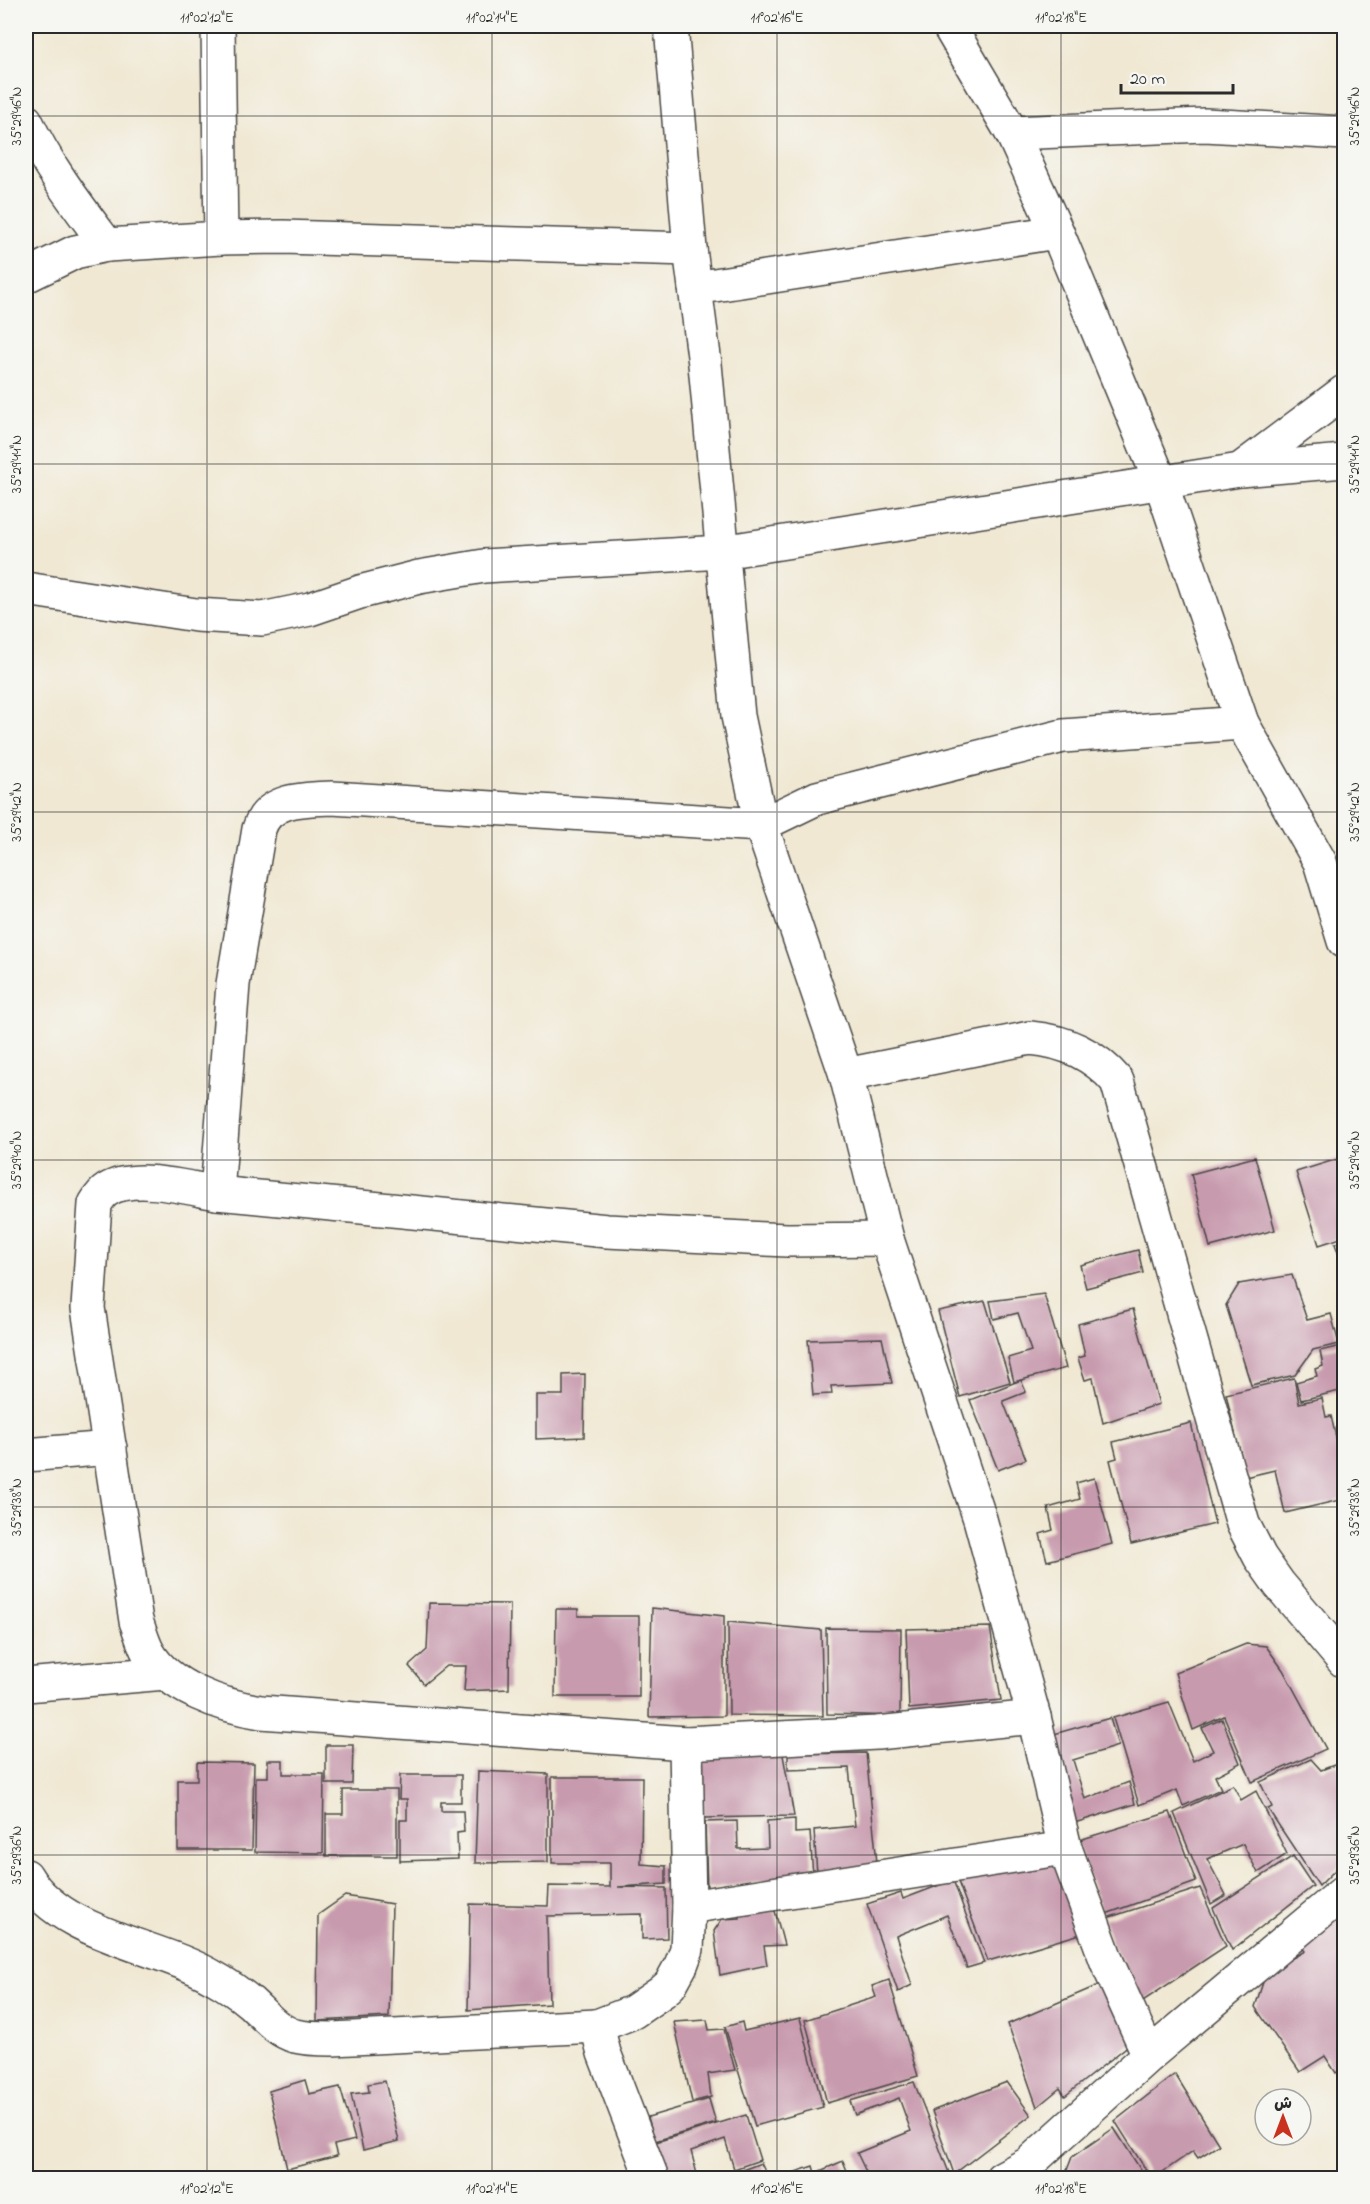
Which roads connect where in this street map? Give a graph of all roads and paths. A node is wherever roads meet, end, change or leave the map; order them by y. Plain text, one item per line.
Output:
1 (218, 26) edge
2 (671, 26) edge
3 (949, 26) edge
4 (26, 121) edge
5 (1012, 133) junction
6 (1344, 133) edge
7 (1057, 232) junction
8 (221, 238) junction
9 (107, 245) junction
10 (690, 249) junction
11 (26, 276) edge
12 (695, 288) junction
13 (1344, 392) edge
14 (1344, 461) edge
15 (1240, 470) junction
16 (1161, 483) junction
17 (722, 552) junction
18 (26, 589) edge
19 (1242, 723) junction
20 (761, 825) junction
21 (1332, 862) edge
22 (1344, 941) edge
23 (846, 1075) junction
24 (217, 1193) junction
25 (887, 1239) junction
26 (110, 1448) junction
27 (26, 1455) edge
28 (1344, 1661) edge
29 (165, 1673) junction
30 (26, 1685) edge
31 (1034, 1717) junction
32 (686, 1743) junction
33 (1065, 1848) junction
34 (26, 1876) edge
35 (1344, 1892) edge
36 (689, 1907) junction
37 (597, 2026) junction
38 (1149, 2055) junction
39 (1022, 2174) edge
40 (652, 2178) edge

1 - 8 street
2 - 10 street
3 - 5 street
4 - 9 street
5 - 6 street
5 - 7 street
7 - 12 street
7 - 16 street
8 - 9 street
8 - 10 street
9 - 11 street
10 - 12 street
12 - 17 street
13 - 15 street
14 - 15 street
15 - 16 street
16 - 17 street
16 - 19 street
17 - 18 street
17 - 20 street
19 - 20 street
19 - 21 street
20 - 23 street
20 - 24 street
21 - 22 street
23 - 25 street
23 - 28 street
24 - 25 street
24 - 26 street
25 - 31 street
26 - 27 street
26 - 29 street
29 - 30 street
29 - 32 street
31 - 32 street
31 - 33 street
32 - 36 street
33 - 36 street
33 - 38 street
34 - 37 street
35 - 38 street
36 - 37 street
37 - 40 street
38 - 39 street

